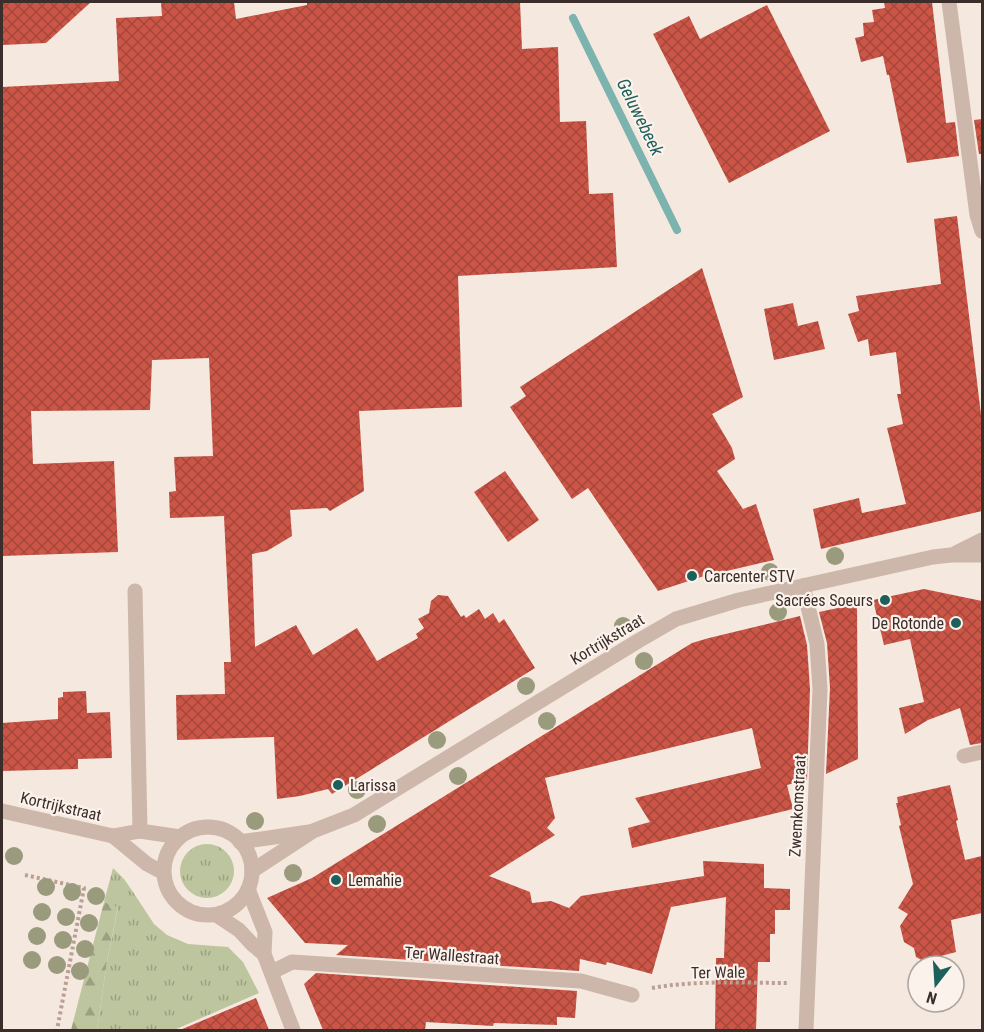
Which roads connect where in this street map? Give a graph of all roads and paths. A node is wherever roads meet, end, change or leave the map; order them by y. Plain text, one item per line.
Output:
1 (949, 2) edge
2 (982, 231) edge
3 (982, 540) edge
4 (951, 555) junction
5 (982, 555) edge
6 (803, 586) junction
7 (135, 591) dead end
8 (982, 752) edge
9 (964, 756) dead end
10 (2, 811) edge
11 (140, 831) junction
12 (313, 831) junction
13 (113, 836) junction
14 (180, 837) junction
15 (240, 842) junction
16 (252, 871) junction
17 (162, 872) junction
18 (26, 875) dead end
19 (248, 890) junction
20 (218, 916) junction
21 (264, 954) junction
22 (272, 972) junction
23 (807, 983) junction
24 (632, 995) joint
25 (57, 1030) edge
26 (293, 1030) edge
27 (806, 1030) edge

1 - 2 street
3 - 4 street, Kortrijkstraat
4 - 5 street, Kortrijkstraat
4 - 6 street, Kortrijkstraat
6 - 12 street, Kortrijkstraat
6 - 23 street, Zwemkomstraat
7 - 11 street
8 - 9 street
10 - 13 street, Kortrijkstraat
11 - 13 street, Kortrijkstraat
11 - 14 street, Kortrijkstraat
12 - 15 street, Kortrijkstraat
12 - 16 street, Kortrijkstraat
13 - 17 street, Kortrijkstraat
14 - 15 street
14 - 17 street
15 - 16 street
16 - 19 street
17 - 20 street
18 - 25 path
19 - 20 street
19 - 21 street
20 - 21 street
21 - 22 street
22 - 24 street, Ter Wallestraat
22 - 26 street
23 - 24 path, Ter Wale
23 - 27 street, Zwemkomstraat

